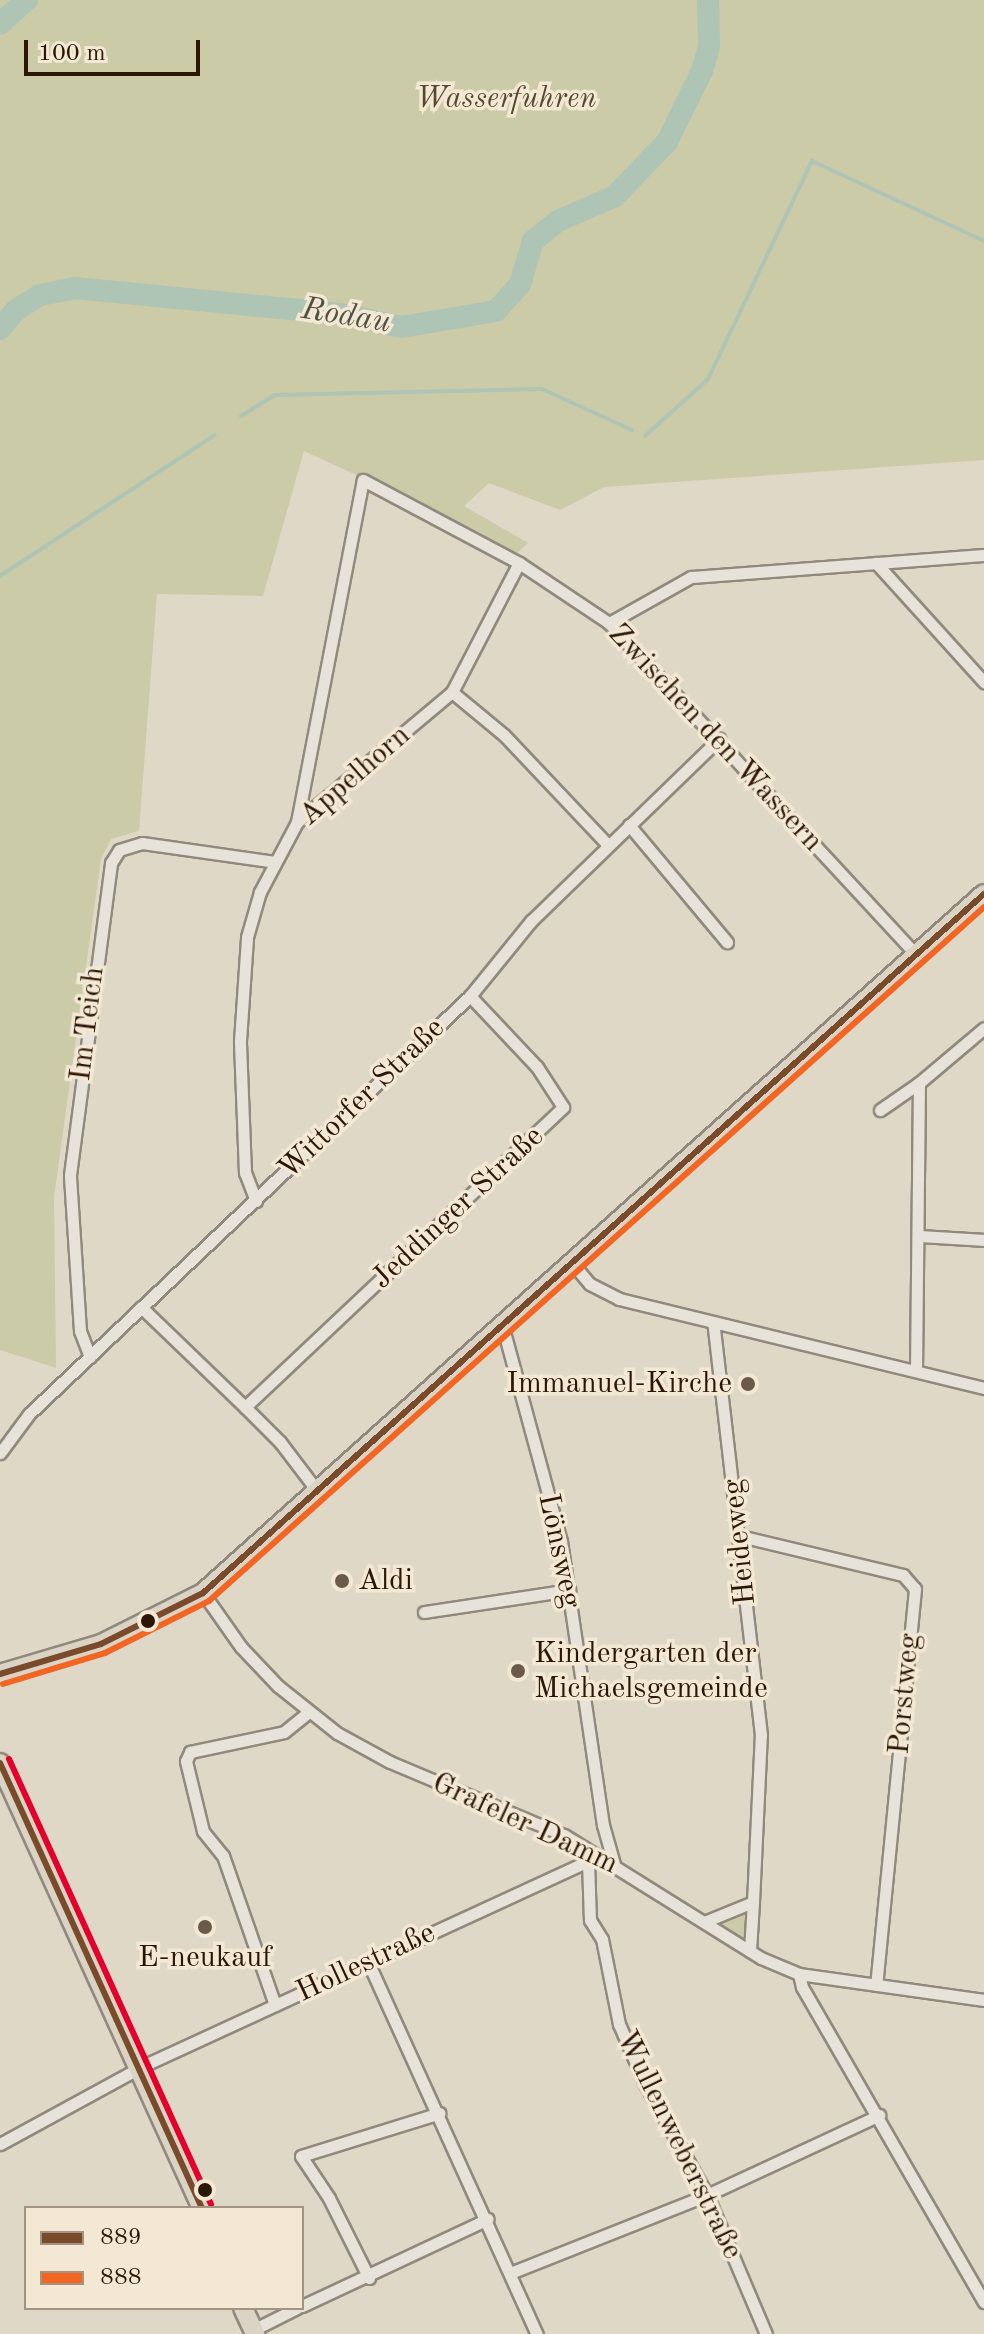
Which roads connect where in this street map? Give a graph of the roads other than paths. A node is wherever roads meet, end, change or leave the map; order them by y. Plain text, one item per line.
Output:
1 (984, 555) edge
2 (519, 563) junction
3 (876, 563) junction
4 (609, 623) junction
5 (984, 682) edge
6 (452, 692) junction
7 (719, 739) junction
8 (297, 822) junction
9 (629, 825) junction
10 (608, 845) junction
11 (275, 862) junction
12 (984, 894) edge
13 (727, 942) dead end
14 (917, 956) junction
15 (470, 996) junction
16 (984, 1028) edge
17 (919, 1083) junction
18 (880, 1110) dead end
19 (256, 1201) junction
20 (921, 1236) junction
21 (984, 1240) edge
22 (573, 1264) junction
23 (141, 1307) junction
24 (714, 1326) junction
25 (503, 1328) junction
26 (90, 1357) junction
27 (916, 1370) junction
28 (984, 1388) edge
29 (245, 1407) junction
30 (0, 1453) edge
31 (318, 1492) junction
32 (740, 1536) junction
33 (569, 1590) junction
34 (203, 1593) junction
35 (424, 1612) dead end
36 (1, 1673) edge
37 (309, 1712) junction
38 (0, 1763) edge
39 (0, 1781) edge
40 (13, 1798) junction
41 (603, 1825) junction
42 (580, 1846) junction
43 (590, 1857) junction
44 (614, 1864) junction
45 (753, 1902) junction
46 (704, 1922) junction
47 (750, 1951) junction
48 (368, 1962) junction
49 (799, 1974) junction
50 (876, 1985) junction
51 (984, 2000) edge
52 (275, 2005) junction
53 (137, 2069) junction
54 (440, 2113) junction
55 (879, 2115) junction
56 (0, 2144) edge
57 (707, 2195) junction
58 (201, 2206) edge
59 (488, 2219) junction
60 (510, 2273) junction
61 (369, 2278) junction
62 (984, 2302) edge
63 (304, 2305) edge
64 (244, 2310) edge
65 (293, 2310) edge
66 (251, 2332) edge
67 (537, 2334) edge
68 (766, 2334) edge

1 - 3 street
2 - 4 street, Zwischen den Wassern
2 - 6 street, Appelhorn
2 - 8 street, Zwischen den Wassern
3 - 4 street
3 - 5 street
4 - 7 street, Zwischen den Wassern
6 - 8 street, Appelhorn
6 - 10 street
7 - 9 street, Wittorfer Straße
7 - 14 street, Zwischen den Wassern
8 - 11 street, Appelhorn
9 - 10 street, Wittorfer Straße
9 - 13 street
10 - 15 street, Wittorfer Straße
11 - 19 street, Appelhorn
11 - 26 street, Im Teich
12 - 14 main road
14 - 22 main road
15 - 19 street, Wittorfer Straße
15 - 29 street, Jeddinger Straße
16 - 17 street
17 - 18 street
17 - 20 street
19 - 23 street, Wittorfer Straße
20 - 21 street
20 - 27 street
22 - 24 street
22 - 25 main road
23 - 26 street, Wittorfer Straße
23 - 29 street
24 - 27 street
24 - 32 street, Heideweg
25 - 31 main road
25 - 33 street, Lönsweg
26 - 30 street, Wittorfer Straße
27 - 28 street
29 - 31 street
31 - 34 main road
32 - 45 street, Heideweg
32 - 50 street, Porstweg
33 - 35 street
33 - 41 street, Lönsweg
34 - 36 main road
34 - 37 street, Grafeler Damm
37 - 42 street, Grafeler Damm
37 - 52 street
38 - 40 main road
39 - 40 main road
40 - 53 main road
41 - 42 street
41 - 44 street, Lönsweg
42 - 43 street, Grafeler Damm
43 - 44 street, Grafeler Damm
43 - 48 street, Hollestraße
43 - 57 street, Wullenweberstraße
44 - 46 street, Grafeler Damm
45 - 46 street
45 - 47 street, Heideweg
46 - 47 street, Grafeler Damm
47 - 49 street, Grafeler Damm
48 - 52 street, Hollestraße
48 - 54 street
49 - 50 street, Grafeler Damm
49 - 55 street
50 - 51 street, Grafeler Damm
52 - 53 street, Hollestraße
53 - 56 street, Hollestraße
53 - 58 main road
54 - 59 street
54 - 61 street
55 - 57 street
55 - 62 street
57 - 60 street
57 - 68 street, Wullenweberstraße
59 - 60 street
59 - 61 street
60 - 67 street
61 - 63 street
64 - 66 main road
65 - 66 street

